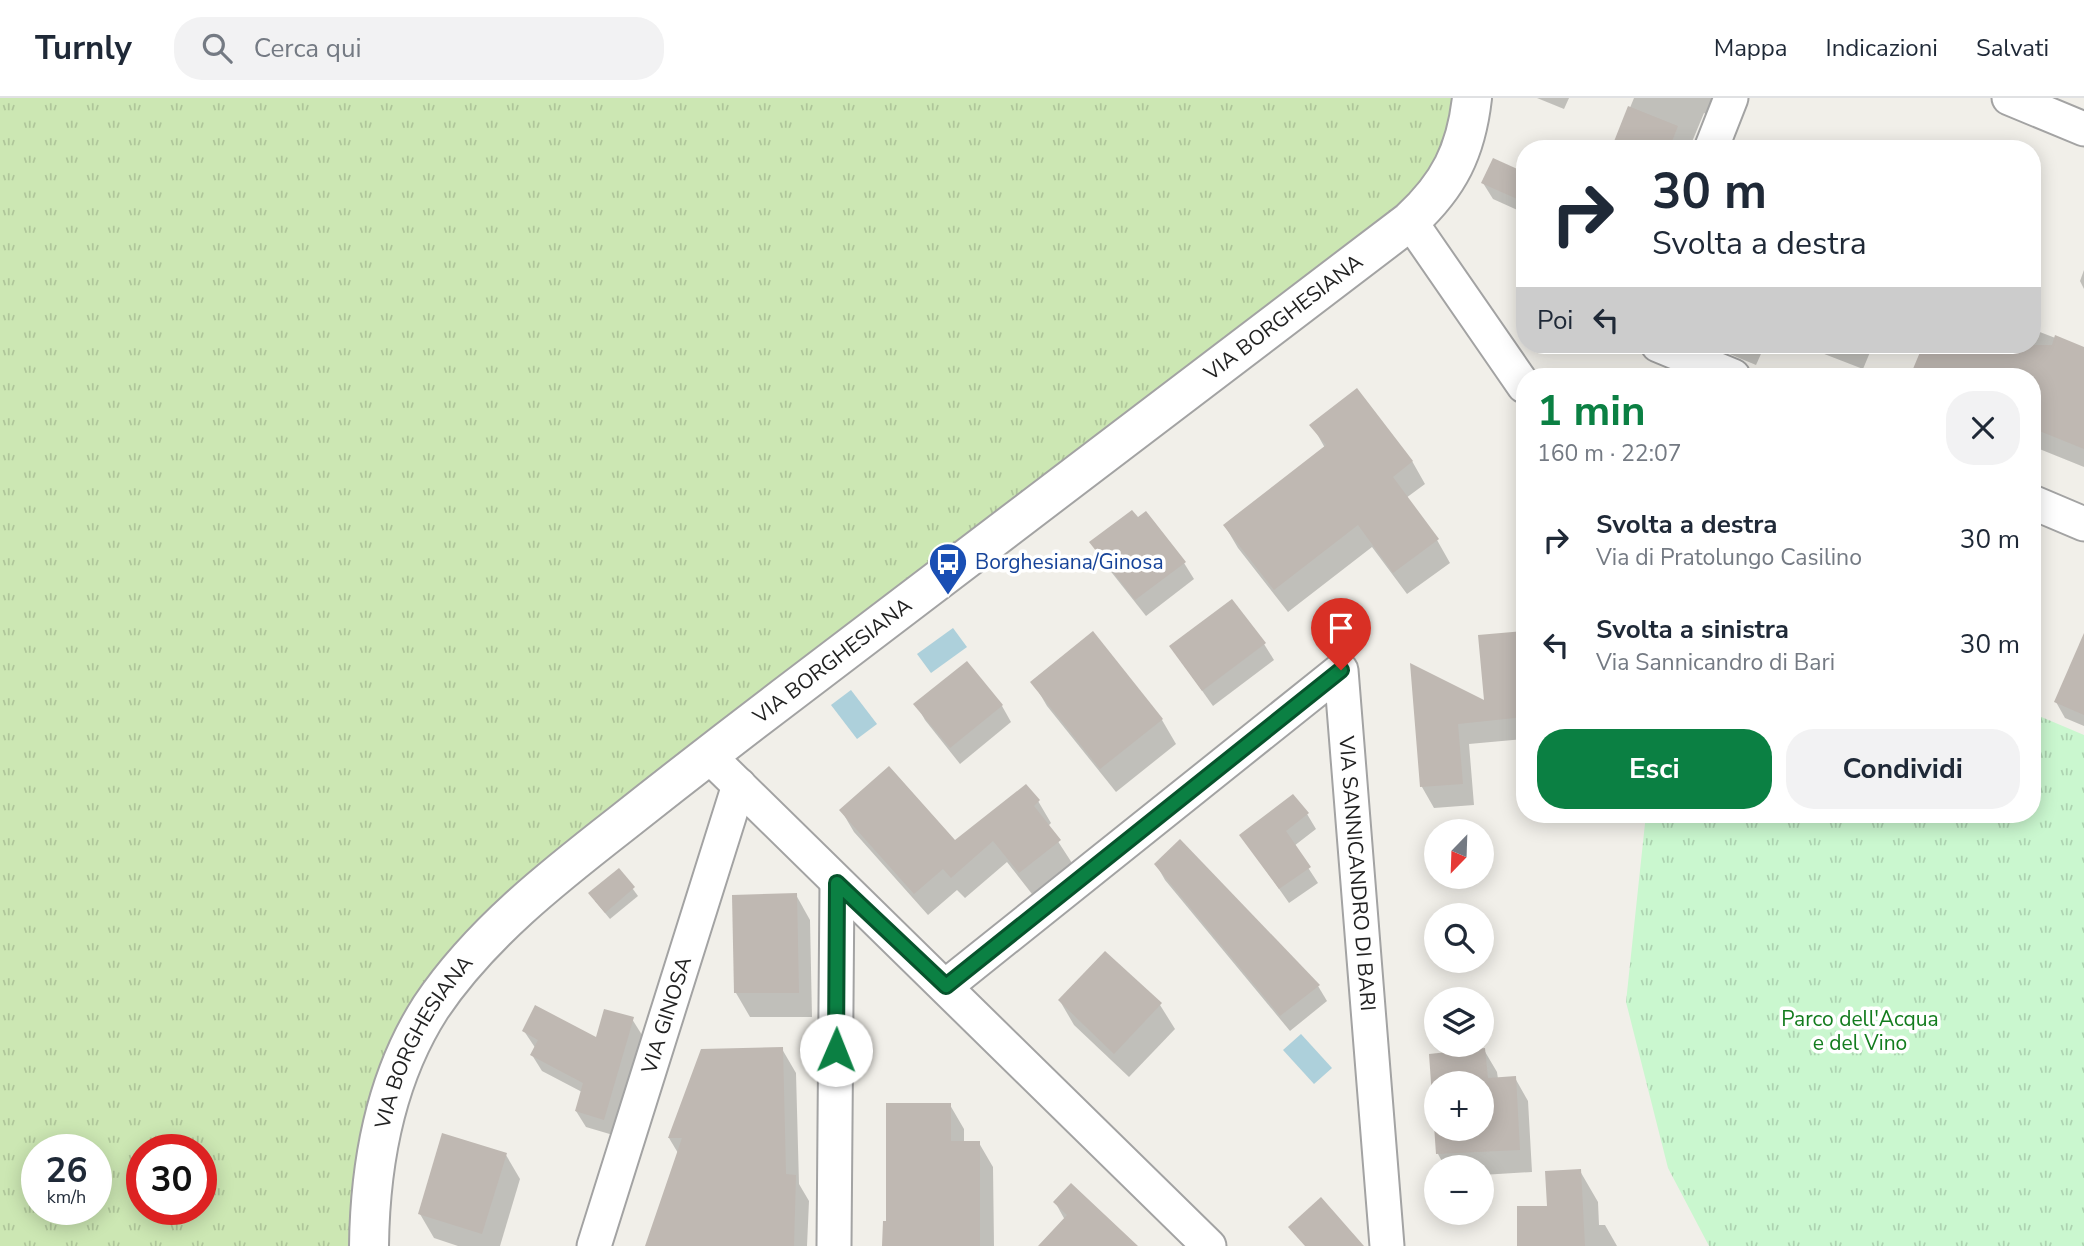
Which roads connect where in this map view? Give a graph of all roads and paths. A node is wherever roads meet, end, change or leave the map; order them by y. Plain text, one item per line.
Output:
1 (1472, 98) edge
2 (1731, 98) edge
3 (2009, 98) edge
4 (2084, 129) edge
5 (1715, 140) edge
6 (1410, 221) junction
7 (1679, 354) edge
8 (1713, 368) edge
9 (1516, 374) edge
10 (2041, 504) edge
11 (2081, 514) edge
12 (708, 755) junction
13 (739, 785) junction
14 (837, 883) junction
15 (946, 986) junction
16 (369, 1246) edge
17 (594, 1246) edge
18 (834, 1246) edge
19 (1209, 1246) edge
20 (1387, 1246) edge

1 - 6 street, VIA BORGHESIANA
2 - 5 street
3 - 4 street
6 - 9 street
6 - 12 street, VIA BORGHESIANA
7 - 8 street
10 - 11 street
12 - 13 street
12 - 16 street, VIA BORGHESIANA
13 - 14 street
13 - 17 street, VIA GINOSA
14 - 15 street
14 - 18 street
15 - 19 street
15 - 20 street, VIA SANNICANDRO DI BARI

